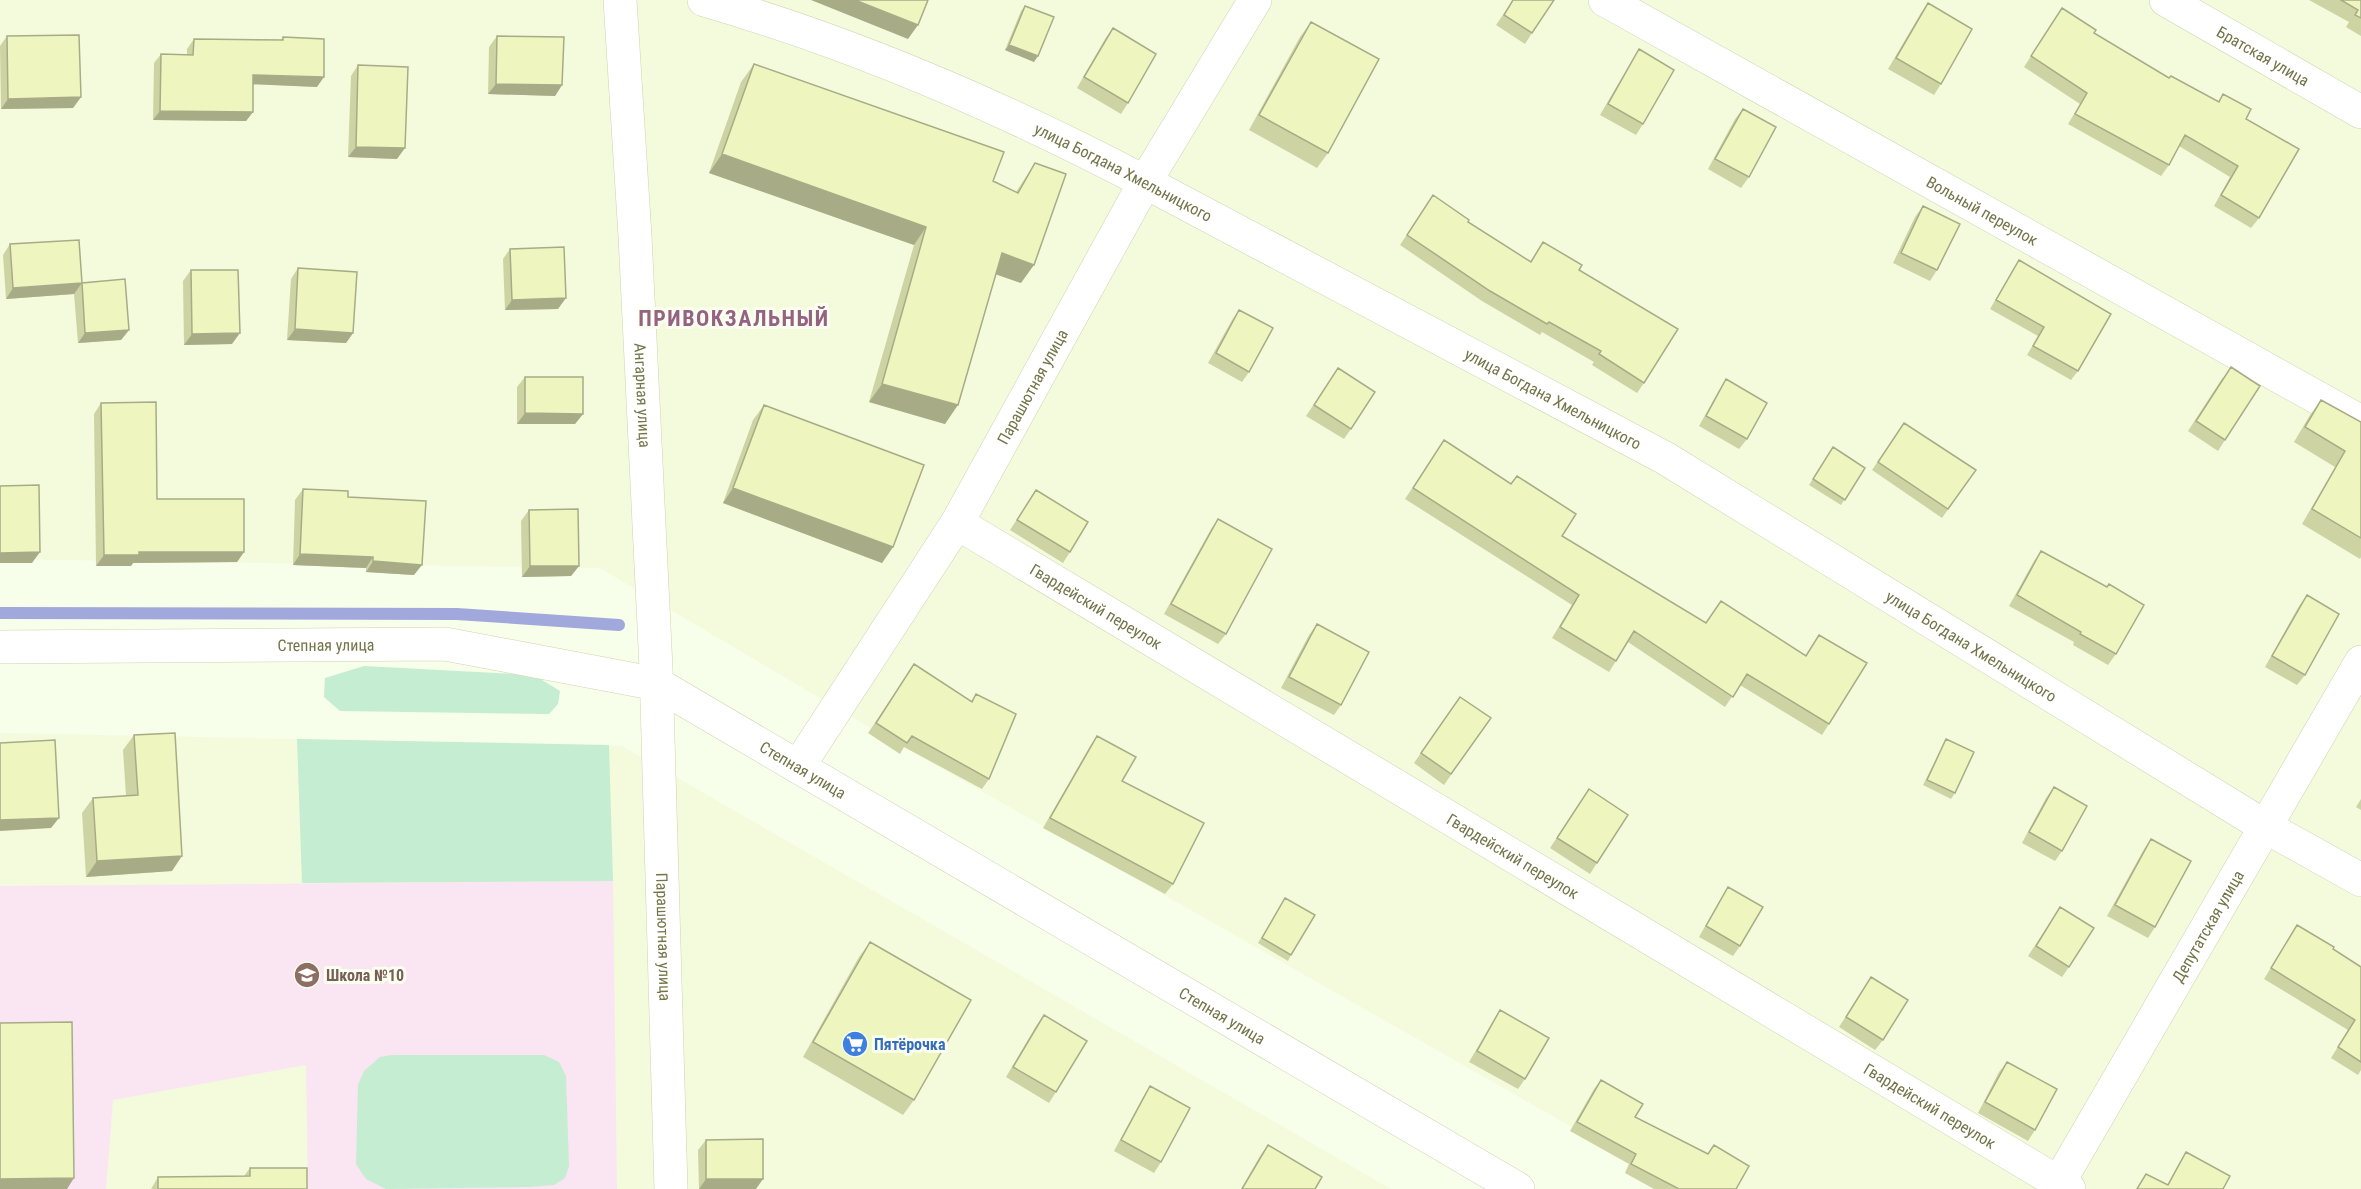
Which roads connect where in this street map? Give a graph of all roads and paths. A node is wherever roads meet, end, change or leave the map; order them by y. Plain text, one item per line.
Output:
1 (620, 0) edge
2 (704, 0) edge
3 (1255, 0) edge
4 (1605, 0) edge
5 (2166, 0) edge
6 (2361, 112) edge
7 (1145, 182) junction
8 (2361, 422) edge
9 (957, 523) junction
10 (0, 647) edge
11 (2361, 662) edge
12 (657, 684) junction
13 (798, 767) junction
14 (2266, 827) junction
15 (2361, 880) edge
16 (2061, 1187) edge
17 (671, 1189) edge
18 (1518, 1189) edge

1 - 12 street, Ангарная улица
2 - 7 street, улица Богдана Хмельницкого
3 - 7 street, Парашютная улица
4 - 8 street, Вольный переулок
5 - 6 street, Братская улица
7 - 9 street, Парашютная улица
7 - 14 street, улица Богдана Хмельницкого
9 - 13 street, Парашютная улица
9 - 16 street, Гвардейский переулок
10 - 12 street, Степная улица
11 - 14 street, Депутатская улица
12 - 13 street, Степная улица
12 - 17 street, Парашютная улица
13 - 18 street, Степная улица
14 - 15 street, улица Богдана Хмельницкого
14 - 16 street, Депутатская улица

